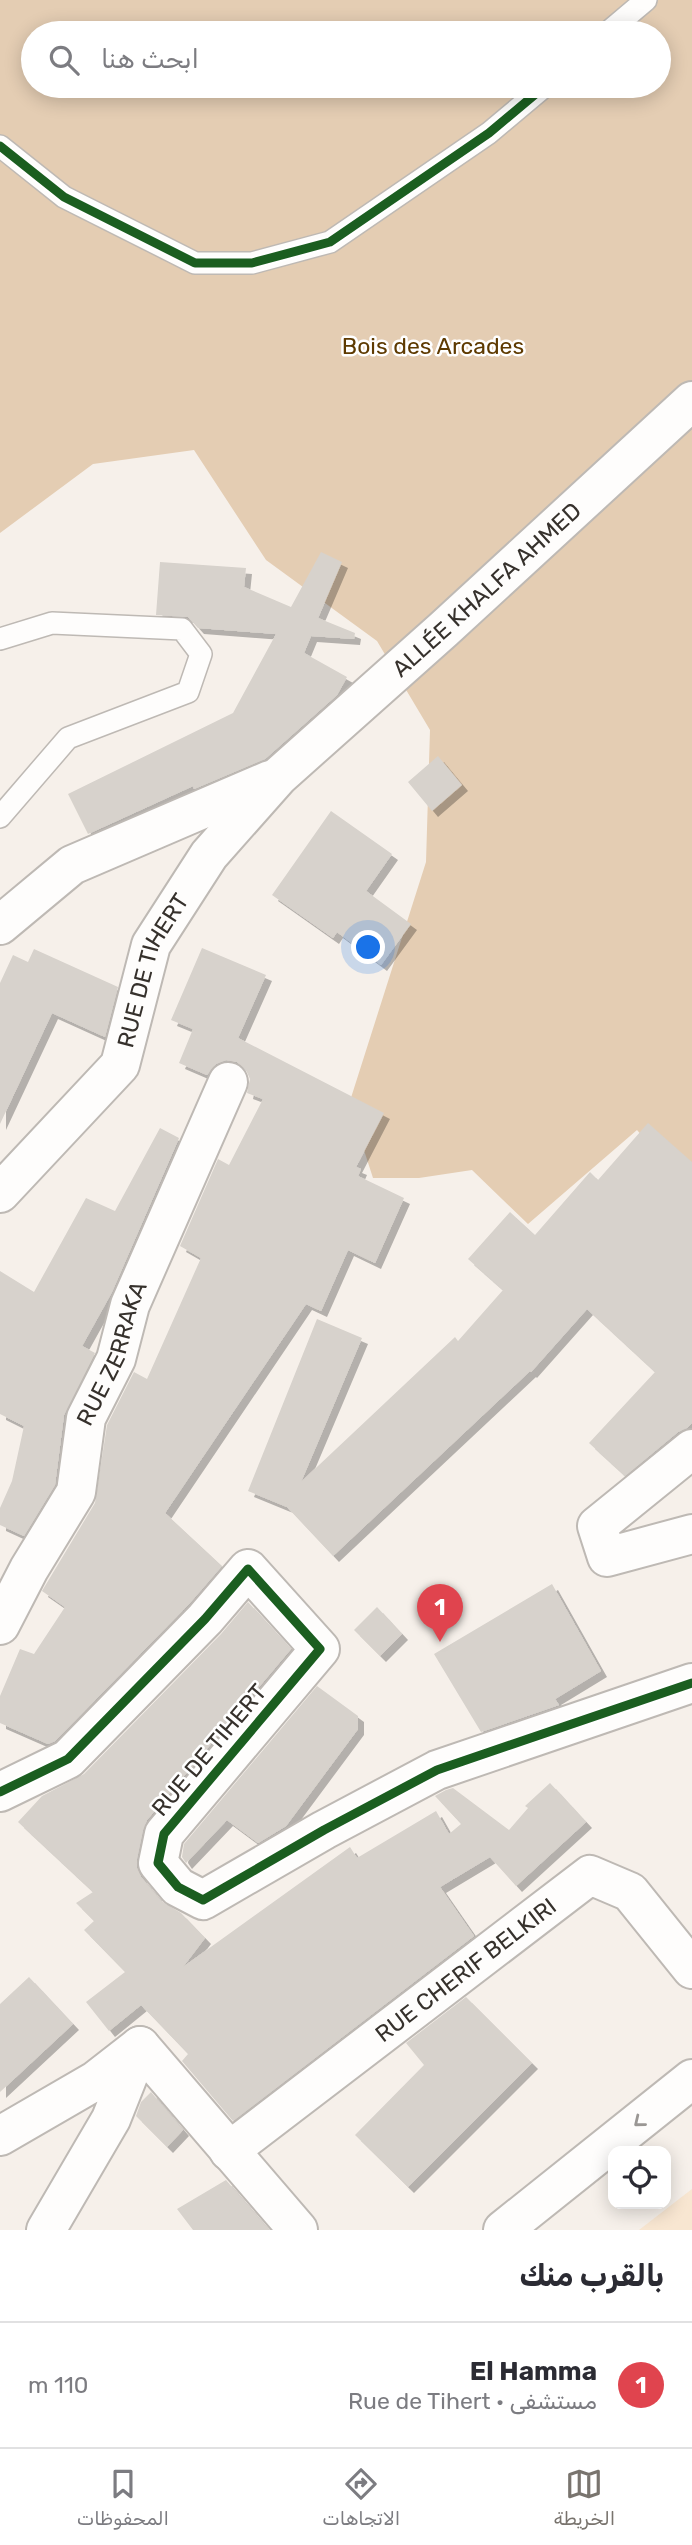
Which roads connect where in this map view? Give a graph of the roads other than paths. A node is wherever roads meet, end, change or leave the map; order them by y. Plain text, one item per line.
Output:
1 (646, 0) edge
2 (621, 21) edge
3 (531, 98) edge
4 (0, 146) edge
5 (692, 401) edge
6 (0, 639) edge
7 (279, 776) junction
8 (0, 817) edge
9 (0, 925) edge
10 (228, 1082) dead end
11 (0, 1193) edge
12 (692, 1449) edge
13 (692, 1534) edge
14 (0, 1625) edge
15 (692, 1683) edge
16 (0, 1792) edge
17 (692, 1969) edge
18 (141, 2046) junction
19 (692, 2079) edge
20 (0, 2136) edge
21 (229, 2151) junction
22 (46, 2230) edge
23 (298, 2230) edge
24 (503, 2230) edge

1 - 2 lane
3 - 4 lane
5 - 7 street, ALLÉE KHALFA AHMED
6 - 8 lane
7 - 9 street
7 - 11 street, RUE DE TIHERT
10 - 14 street, RUE ZERRAKA
12 - 13 street
15 - 16 street, RUE DE TIHERT
17 - 21 street, RUE CHERIF BELKIRI
18 - 20 street
18 - 21 street
18 - 22 street
19 -> 24 street
21 - 23 street

